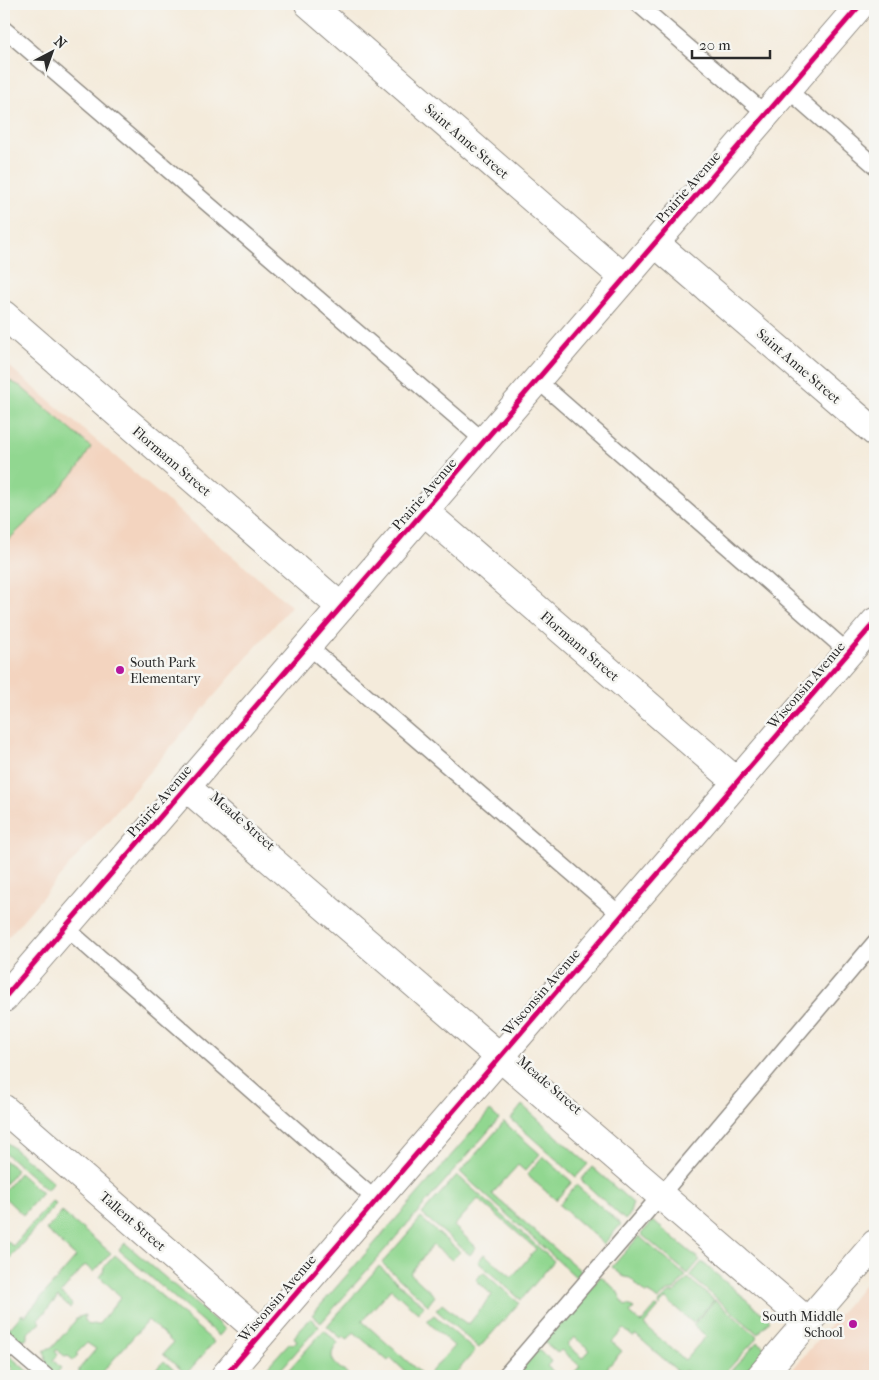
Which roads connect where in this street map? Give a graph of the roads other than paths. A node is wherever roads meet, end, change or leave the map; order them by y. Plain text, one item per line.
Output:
1 (309, 4) edge
2 (638, 4) edge
3 (861, 4) edge
4 (4, 29) edge
5 (787, 89) junction
6 (766, 114) junction
7 (875, 166) edge
8 (655, 242) junction
9 (624, 278) junction
10 (4, 315) edge
11 (537, 380) junction
12 (875, 432) edge
13 (484, 441) junction
14 (424, 511) junction
15 (341, 607) junction
16 (875, 622) edge
17 (308, 646) junction
18 (849, 653) junction
19 (737, 782) junction
20 (186, 787) junction
21 (622, 916) junction
22 (65, 927) junction
23 (875, 942) edge
24 (4, 998) edge
25 (500, 1057) junction
26 (4, 1109) edge
27 (660, 1195) junction
28 (376, 1200) junction
29 (875, 1244) edge
30 (808, 1322) junction
31 (261, 1334) junction
32 (4, 1340) edge
33 (46, 1376) edge
34 (224, 1376) edge
35 (504, 1376) edge
36 (761, 1376) edge

1 - 9 street, Saint Anne Street
2 - 6 lane
3 - 5 street, Prairie Avenue
4 - 13 lane
5 - 6 street, Prairie Avenue
5 - 7 lane
6 - 8 street, Prairie Avenue
8 - 9 street, Prairie Avenue
8 - 12 street, Saint Anne Street
9 - 11 street, Prairie Avenue
10 - 15 street, Flormann Street
11 - 13 street, Prairie Avenue
11 - 18 lane
13 - 14 street, Prairie Avenue
14 - 15 street, Prairie Avenue
14 - 19 street, Flormann Street
15 - 17 street, Prairie Avenue
16 - 18 street, Wisconsin Avenue
17 - 20 street, Prairie Avenue
17 - 21 lane
18 - 19 street, Wisconsin Avenue
19 - 21 street, Wisconsin Avenue
20 - 22 street, Prairie Avenue
20 - 25 street, Meade Street
21 - 25 street, Wisconsin Avenue
22 - 24 street, Prairie Avenue
22 - 28 lane
23 - 27 lane
25 - 27 street, Meade Street
25 - 28 street, Wisconsin Avenue
26 - 31 street, Tallent Street
27 - 30 street, Meade Street
27 - 35 lane
28 - 31 street, Wisconsin Avenue
29 - 30 street
30 - 36 street
31 - 34 street, Wisconsin Avenue
32 - 33 lane

